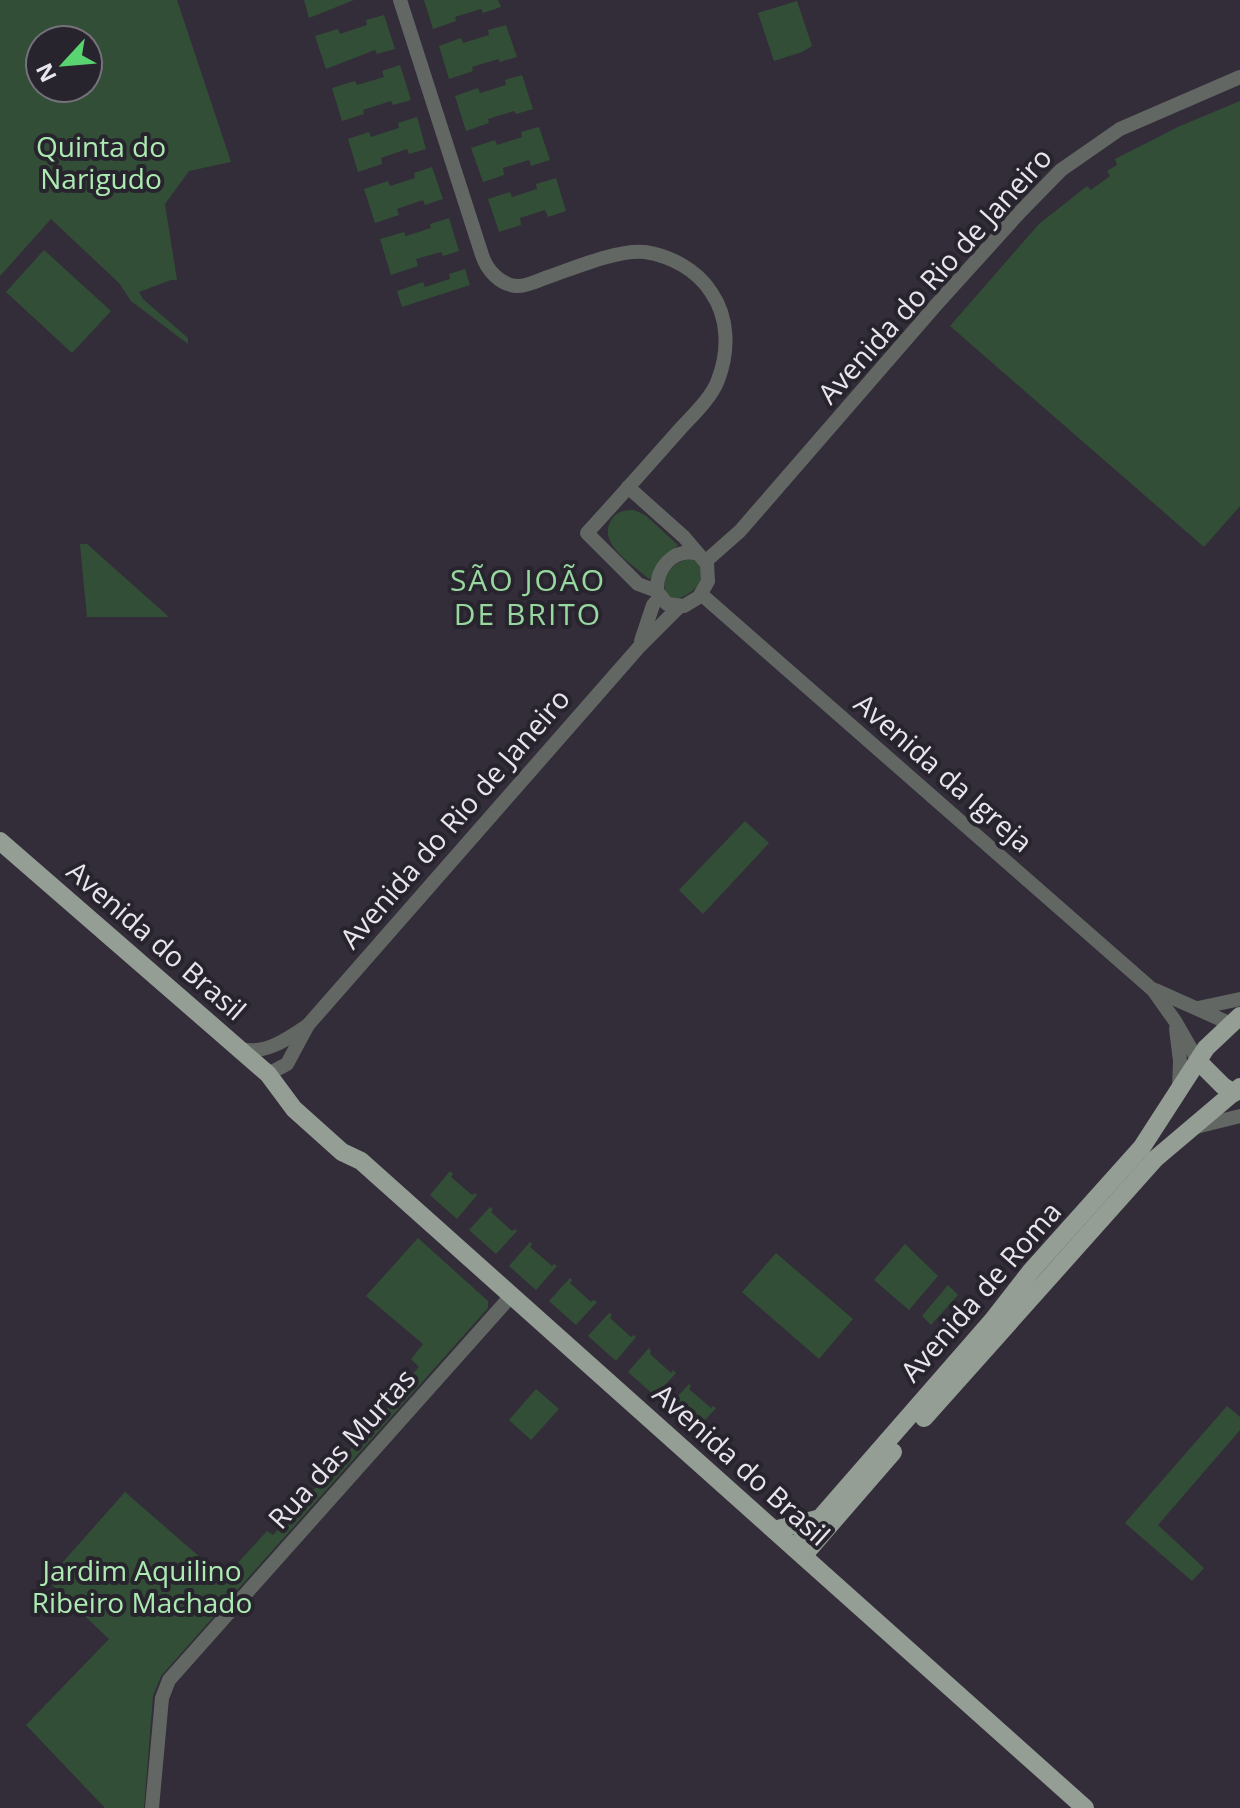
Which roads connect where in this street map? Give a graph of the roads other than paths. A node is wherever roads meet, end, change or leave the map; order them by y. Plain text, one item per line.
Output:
1 (400, 0) edge
2 (1240, 77) edge
3 (628, 487) junction
4 (700, 557) junction
5 (658, 594) junction
6 (701, 594) junction
7 (680, 606) junction
8 (640, 646) junction
9 (0, 841) edge
10 (1153, 990) junction
11 (1240, 999) edge
12 (1198, 1008) junction
13 (1175, 1021) junction
14 (1237, 1023) edge
15 (308, 1025) junction
16 (295, 1034) junction
17 (235, 1045) junction
18 (1198, 1061) junction
19 (273, 1078) junction
20 (1179, 1089) junction
21 (1238, 1093) edge
22 (1240, 1116) edge
23 (1196, 1127) junction
24 (1064, 1247) junction
25 (511, 1296) junction
26 (817, 1519) junction
27 (774, 1530) junction
28 (799, 1552) junction
29 (152, 1808) edge
30 (1085, 1808) edge

1 - 3 street
2 - 4 street, Avenida do Rio de Janeiro
3 - 4 street
3 - 5 street
4 - 5 street
4 - 6 street
5 - 7 street
5 - 8 street, Avenida do Rio de Janeiro
6 - 7 street
6 - 10 street, Avenida da Igreja
7 - 8 street, Avenida do Rio de Janeiro
8 - 15 street, Avenida do Rio de Janeiro
9 - 17 main road, Avenida do Brasil
10 - 12 street, Avenida da Igreja
10 - 13 street, Avenida da Igreja
11 - 12 street
12 - 14 street, Avenida da Igreja
13 - 18 street, Avenida da Igreja
13 - 20 street
14 - 18 main road, Avenida de Roma
15 - 16 street, Avenida do Rio de Janeiro
15 - 19 street, Avenida do Rio de Janeiro
16 - 17 street, Avenida do Rio de Janeiro
16 - 19 street, Avenida do Rio de Janeiro
17 - 19 main road, Avenida do Brasil
18 - 20 main road, Avenida de Roma
18 - 21 main road
19 - 25 main road, Avenida do Brasil
20 - 24 main road, Avenida de Roma
21 - 23 main road, Avenida de Roma
22 - 23 street
23 - 24 main road, Avenida de Roma
24 - 26 main road, Avenida de Roma
24 - 28 main road, Avenida de Roma
25 - 27 main road, Avenida do Brasil
25 - 29 street, Rua das Murtas
26 - 27 main road
26 - 28 main road, Avenida de Roma
27 - 28 main road, Avenida do Brasil
28 - 30 main road, Avenida do Brasil

